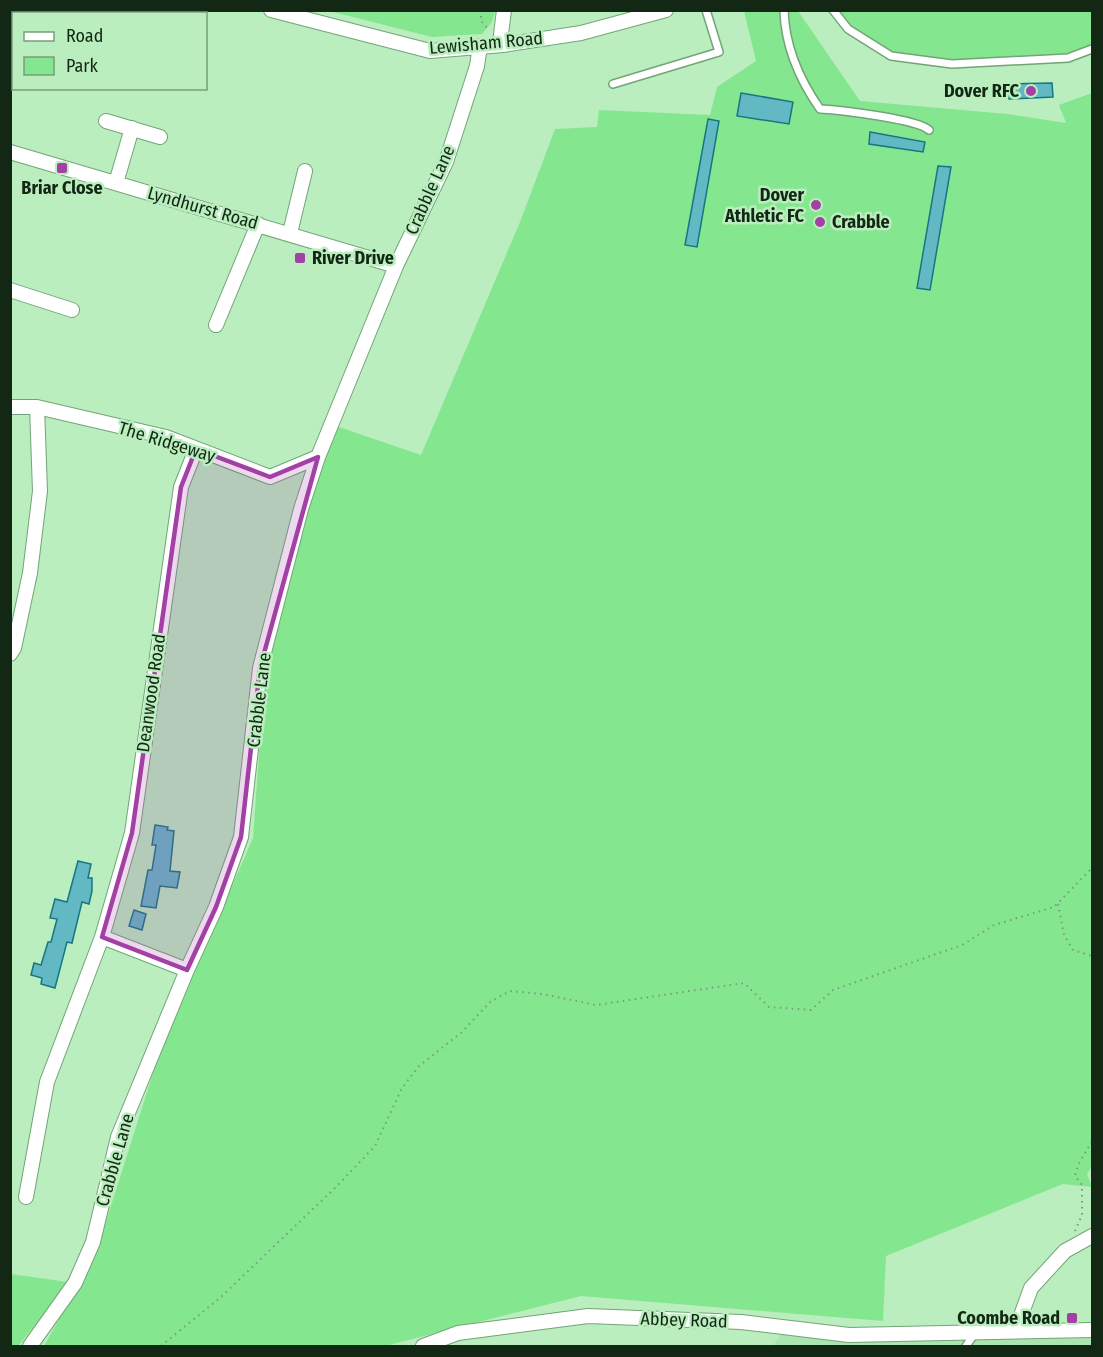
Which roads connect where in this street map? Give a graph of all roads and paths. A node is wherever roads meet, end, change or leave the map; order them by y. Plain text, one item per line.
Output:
1 (271, 10) edge
2 (504, 10) edge
3 (666, 10) edge
4 (706, 10) edge
5 (784, 10) edge
6 (833, 10) edge
7 (503, 45) junction
8 (480, 46) junction
9 (1092, 49) edge
10 (613, 84) dead end
11 (106, 121) dead end
12 (132, 128) junction
13 (929, 130) dead end
14 (160, 137) dead end
15 (10, 152) edge
16 (305, 171) dead end
17 (116, 183) junction
18 (258, 224) junction
19 (290, 233) junction
20 (396, 266) junction
21 (10, 290) edge
22 (72, 310) dead end
23 (216, 325) dead end
24 (10, 407) edge
25 (37, 407) junction
26 (196, 449) junction
27 (318, 457) junction
28 (10, 654) edge
29 (1092, 868) edge
30 (1058, 904) junction
31 (102, 937) junction
32 (1092, 957) edge
33 (187, 970) junction
34 (1092, 1141) edge
35 (26, 1197) dead end
36 (1092, 1223) edge
37 (1091, 1237) edge
38 (1067, 1250) junction
39 (1016, 1329) junction
40 (1092, 1330) edge
41 (975, 1332) junction
42 (30, 1347) edge
43 (161, 1347) edge
44 (423, 1347) edge
45 (966, 1347) edge

1 - 8 street, Lewisham Road
2 - 7 street
3 - 7 street, Lewisham Road
4 - 10 lane
5 - 13 lane
6 - 9 lane
7 - 8 street, Lewisham Road
8 - 20 street, Crabble Lane
11 - 12 street
12 - 14 street
12 - 17 street
15 - 17 street, Lyndhurst Road
16 - 19 street
17 - 18 street, Lyndhurst Road
18 - 19 street, Lyndhurst Road
18 - 23 street
19 - 20 street, Lyndhurst Road
20 - 27 street, Crabble Lane
21 - 22 street
24 - 25 street, The Ridgeway
25 - 26 street, The Ridgeway
25 - 28 street
26 - 27 street, The Ridgeway
26 - 31 street, Deanwood Road
27 - 33 street, Crabble Lane
29 - 30 path
30 - 32 path
30 - 43 path
31 - 33 street
31 - 35 street, Deanwood Road
33 - 42 street, Crabble Lane
34 - 38 path
36 - 37 street
37 - 38 street
38 - 39 street
39 - 40 street, Abbey Road
39 - 41 street, Abbey Road
41 - 44 street, Abbey Road
41 - 45 lane

